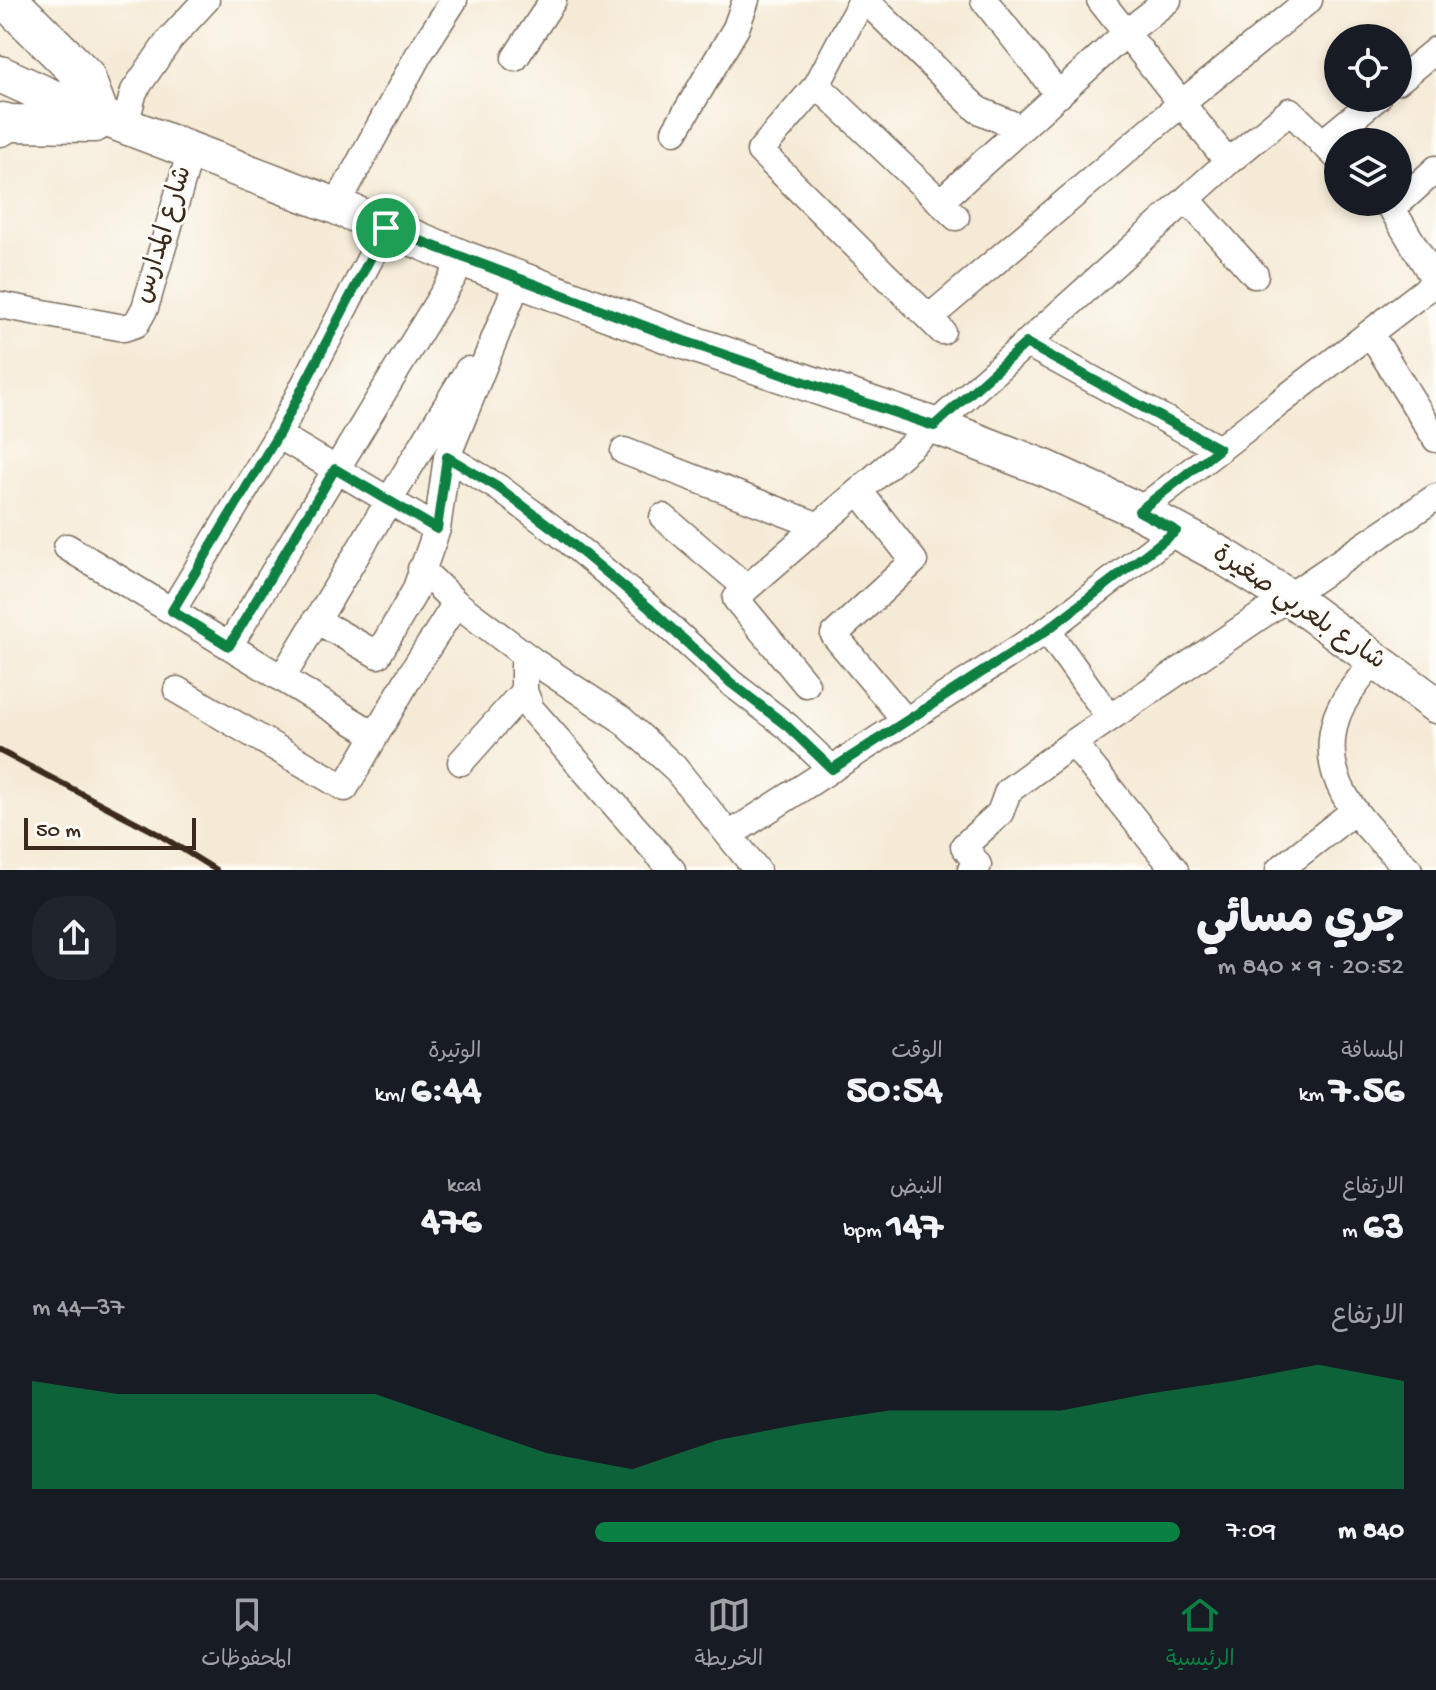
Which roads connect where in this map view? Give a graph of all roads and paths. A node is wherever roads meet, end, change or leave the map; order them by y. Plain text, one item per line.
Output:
1 (7, 0) edge
2 (206, 0) edge
3 (454, 0) edge
4 (553, 0) edge
5 (746, 0) edge
6 (864, 0) edge
7 (984, 0) edge
8 (1100, 0) edge
9 (1168, 0) edge
10 (1309, 0) edge
11 (1126, 33) junction
12 (1436, 50) edge
13 (515, 58) dead end
14 (1412, 70) edge
15 (0, 74) edge
16 (817, 85) junction
17 (1059, 95) junction
18 (1182, 103) junction
19 (1364, 112) edge
20 (112, 121) junction
21 (1, 124) edge
22 (1021, 128) junction
23 (1350, 128) edge
24 (675, 131) dead end
25 (1324, 144) edge
26 (191, 150) junction
27 (1228, 162) junction
28 (1436, 169) edge
29 (1412, 188) edge
30 (1187, 199) junction
31 (336, 206) junction
32 (1394, 216) edge
33 (386, 228) junction
34 (464, 259) junction
35 (1255, 275) dead end
36 (1436, 282) edge
37 (513, 291) junction
38 (0, 305) edge
39 (1370, 333) junction
40 (1026, 343) junction
41 (1428, 409) edge
42 (934, 426) junction
43 (278, 435) junction
44 (1436, 439) edge
45 (1219, 449) junction
46 (624, 451) dead end
47 (447, 457) junction
48 (335, 469) junction
49 (859, 491) junction
50 (1436, 497) edge
51 (388, 500) junction
52 (1139, 511) junction
53 (663, 517) dead end
54 (819, 526) junction
55 (437, 529) junction
56 (1176, 531) junction
57 (67, 547) dead end
58 (421, 569) junction
59 (747, 588) junction
60 (1288, 597) junction
61 (456, 603) junction
62 (172, 611) junction
63 (316, 620) junction
64 (1047, 630) junction
65 (229, 646) junction
66 (524, 655) junction
67 (1375, 659) junction
68 (282, 678) junction
69 (806, 684) dead end
70 (177, 690) dead end
71 (524, 691) junction
72 (1436, 705) edge
73 (1110, 718) junction
74 (906, 721) junction
75 (375, 735) junction
76 (1073, 743) junction
77 (461, 762) dead end
78 (832, 769) junction
79 (1353, 812) junction
80 (729, 835) junction
81 (1164, 866) edge
82 (1292, 866) edge
83 (672, 870) edge
84 (757, 870) edge
85 (971, 870) edge
86 (1409, 870) edge

1 - 20 main road
2 - 20 street
3 - 31 street
4 - 13 street
5 - 24 street
6 - 16 street
6 - 22 street
7 - 17 street
8 - 11 street
9 - 11 street
10 - 18 street
11 - 17 street
11 - 18 street
12 - 14 street
15 - 20 main road, شارع بلعربي صغيرة
16 - 18 street
16 - 22 street
17 - 22 street
18 - 27 street
19 - 23 street
20 - 21 main road, شارع بلعربي صغيرة
20 - 26 main road, شارع بلعربي صغيرة
25 - 27 street
26 - 31 main road, شارع بلعربي صغيرة
26 - 38 street, شارع المدارس
27 - 30 street
28 - 29 street
30 - 35 street
30 - 40 street
31 - 33 main road, شارع بلعربي صغيرة
32 - 36 street
33 - 34 main road, شارع بلعربي صغيرة
33 - 43 street
34 - 37 main road, شارع بلعربي صغيرة
34 - 48 street
36 - 39 street
37 - 42 main road, شارع بلعربي صغيرة
37 - 47 street
37 - 51 street
39 - 41 street
39 - 45 street
40 - 42 street
40 - 45 street
41 - 44 street
42 - 49 street
42 - 52 main road, شارع بلعربي صغيرة
43 - 48 street
43 - 62 street
45 - 52 street
46 - 54 street
47 - 55 street
47 - 78 street
48 - 51 street
48 - 65 street
49 - 54 street
49 - 74 street
50 - 60 street
51 - 55 street
51 - 63 street
52 - 56 main road, شارع بلعربي صغيرة
53 - 59 street
54 - 59 street
55 - 58 street
56 - 60 main road, شارع بلعربي صغيرة
56 - 64 street
57 - 62 street
58 - 61 street
58 - 63 street
59 - 69 street
60 - 67 main road, شارع بلعربي صغيرة
60 - 73 street
61 - 66 street
61 - 75 street
62 - 65 street
63 - 68 street
64 - 73 street
64 - 74 street
65 - 68 street
66 - 71 street
66 - 80 street
67 - 72 main road, شارع بلعربي صغيرة
67 - 79 street
68 - 75 street
70 - 75 street
71 - 77 street
71 - 83 street
73 - 76 street
74 - 78 street
76 - 81 street
76 - 85 street
78 - 80 street
79 - 82 street
79 - 86 street
80 - 84 street

